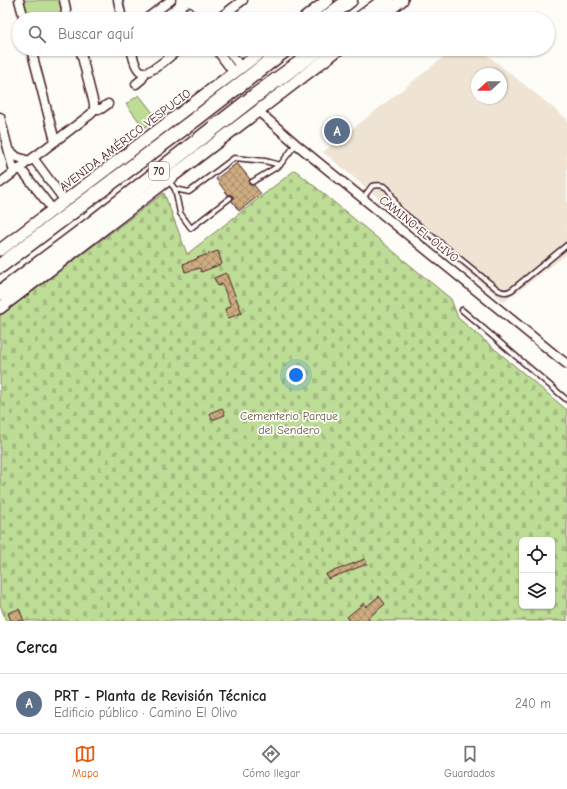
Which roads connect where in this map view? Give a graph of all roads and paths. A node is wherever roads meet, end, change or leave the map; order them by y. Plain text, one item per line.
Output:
1 (19, 0) edge
2 (64, 0) edge
3 (118, 0) edge
4 (243, 0) edge
5 (328, 0) edge
6 (350, 0) edge
7 (386, 0) edge
8 (402, 0) edge
9 (168, 1) edge
10 (22, 12) edge
11 (66, 12) edge
12 (121, 12) edge
13 (155, 12) edge
14 (227, 12) edge
15 (313, 12) edge
16 (334, 12) edge
17 (370, 12) edge
18 (387, 12) edge
19 (33, 56) edge
20 (82, 56) edge
21 (133, 56) edge
22 (170, 56) edge
23 (223, 56) edge
24 (231, 56) edge
25 (256, 56) edge
26 (277, 56) edge
27 (309, 56) edge
28 (330, 56) edge
29 (238, 70) junction
30 (145, 73) junction
31 (136, 84) dead end
32 (108, 104) dead end
33 (94, 109) junction
34 (258, 111) junction
35 (0, 117) edge
36 (55, 141) junction
37 (296, 144) junction
38 (8, 150) junction
39 (31, 159) junction
40 (280, 165) junction
41 (17, 170) junction
42 (167, 180) junction
43 (0, 182) edge
44 (252, 182) dead end
45 (175, 189) junction
46 (230, 198) dead end
47 (362, 198) junction
48 (65, 201) junction
49 (53, 210) junction
50 (567, 245) edge
51 (0, 250) edge
52 (0, 266) edge
53 (0, 293) edge
54 (0, 308) edge
55 (462, 310) dead end
56 (567, 364) edge
57 (567, 400) edge

1 - 10 street
2 - 11 street
3 - 12 street
4 - 14 street
5 - 15 main road
6 - 16 highway
7 - 17 highway
8 - 18 main road
9 - 13 street
19 - 36 street
20 - 33 street
21 - 30 street
22 - 30 street
23 - 29 street
24 - 29 street
25 - 29 main road, AVENIDA AMÉRICO VESPUCIO
26 - 52 highway, 70
27 - 53 highway, 70
28 - 34 main road
29 - 48 main road, AVENIDA AMÉRICO VESPUCIO
30 - 31 street
32 - 33 street
33 - 36 street
34 - 37 street, CAMINO EL OLIVO
34 - 42 main road
35 - 38 street
36 - 39 street
37 - 40 lane
37 - 47 street, CAMINO EL OLIVO
38 - 39 street
38 - 41 street
39 - 41 street
39 - 48 street
40 - 44 lane
40 - 45 lane
41 - 43 street
41 - 49 street
42 - 45 lane
42 - 54 main road
45 - 46 lane
47 - 50 lane
47 - 56 street, CAMINO EL OLIVO
48 - 49 main road, AVENIDA AMÉRICO VESPUCIO
49 - 51 main road, AVENIDA AMÉRICO VESPUCIO
55 - 57 lane

